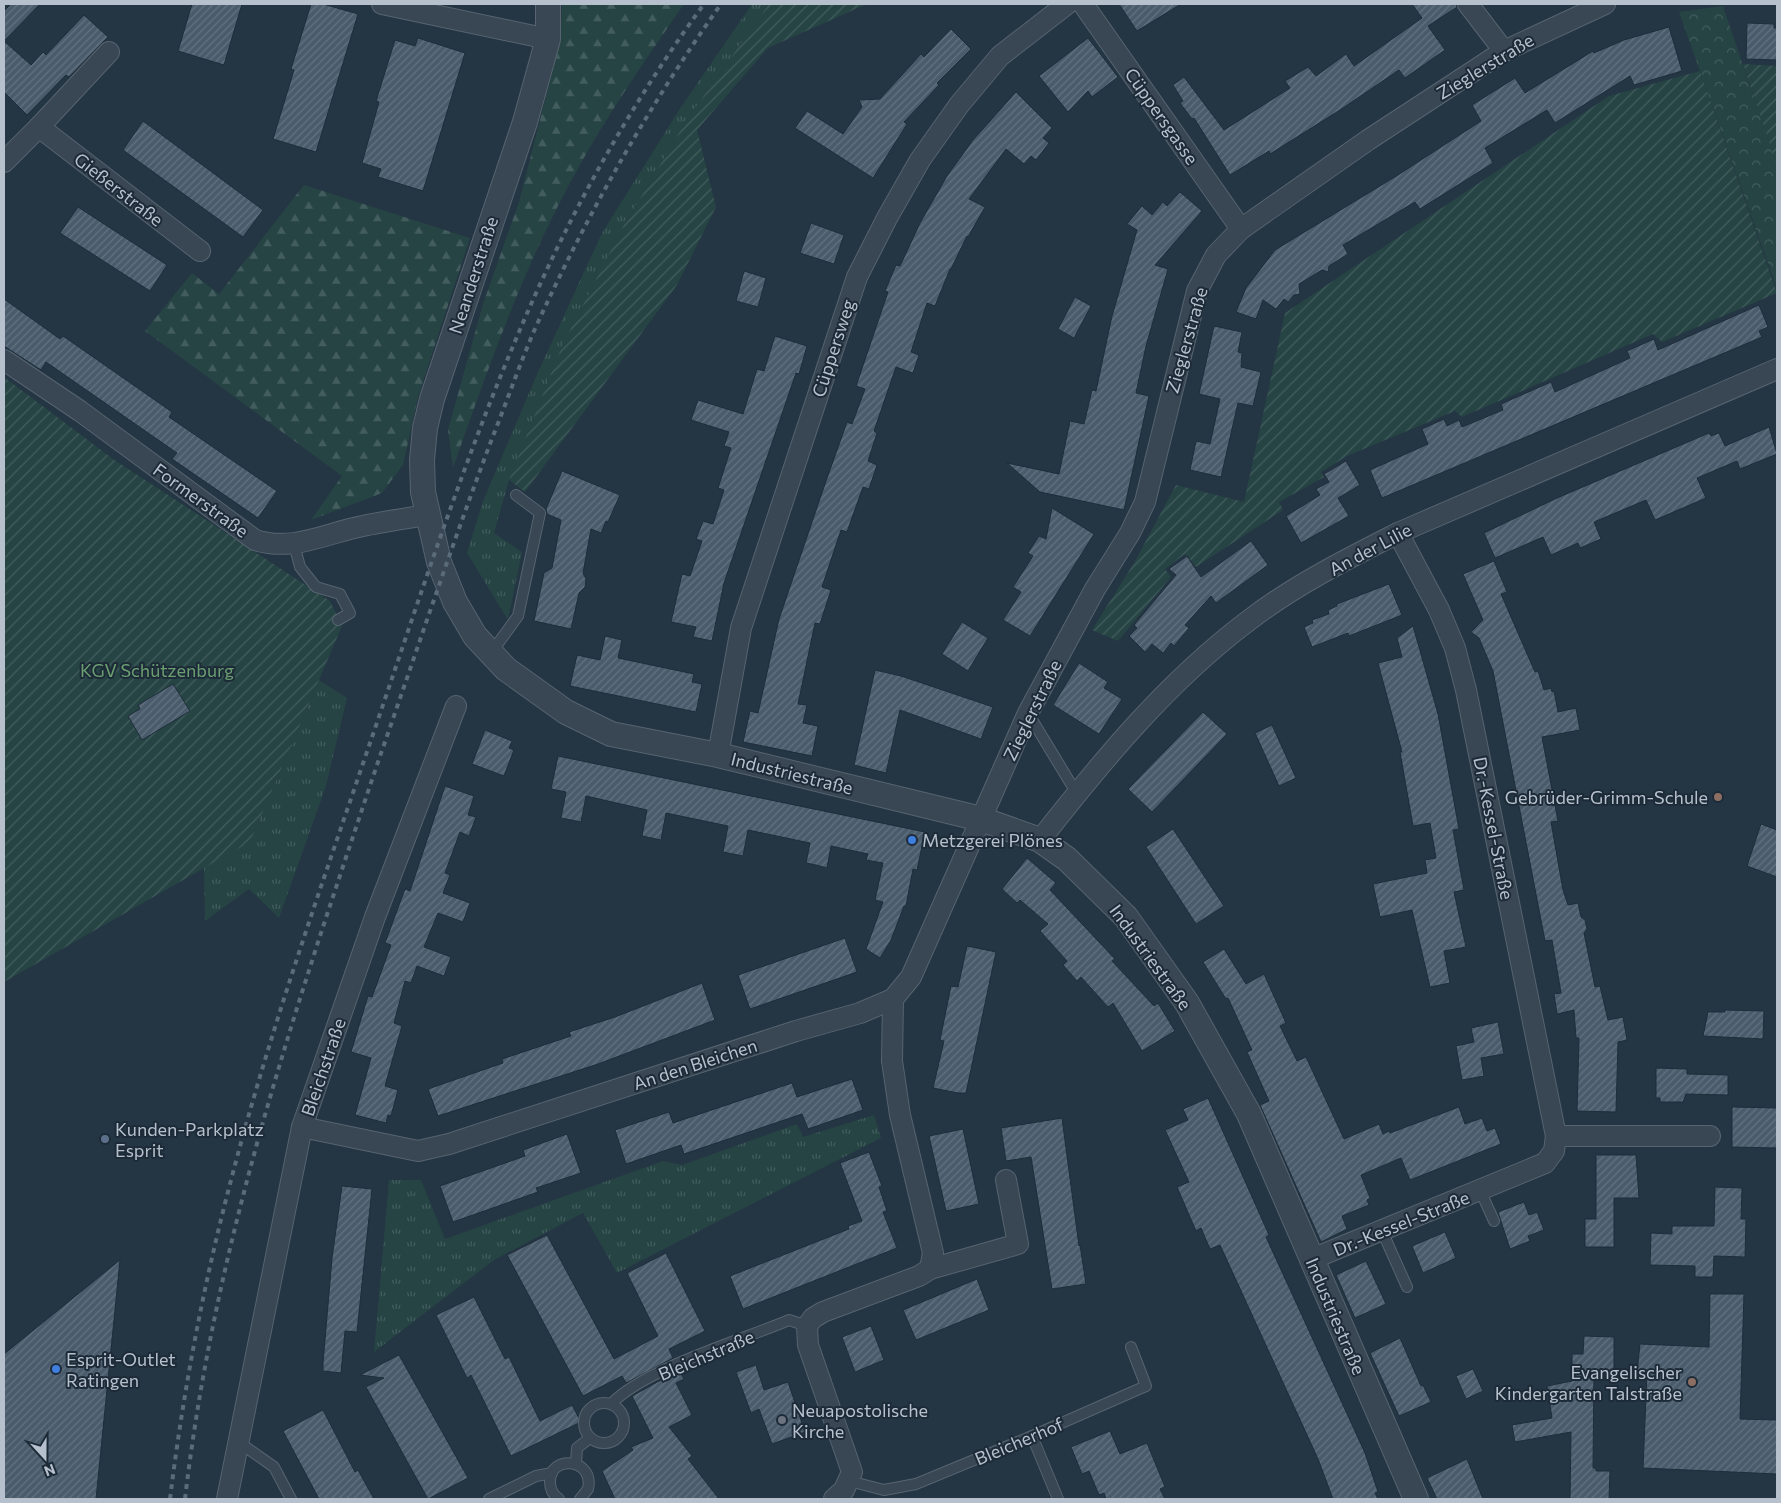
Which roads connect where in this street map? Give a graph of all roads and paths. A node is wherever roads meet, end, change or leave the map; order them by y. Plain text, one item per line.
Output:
1 (382, 4) edge
2 (548, 4) edge
3 (1067, 4) edge
4 (1083, 4) edge
5 (1468, 4) edge
6 (1605, 4) edge
7 (548, 39) junction
8 (1504, 51) junction
9 (109, 52) dead end
10 (39, 127) junction
11 (4, 162) edge
12 (1241, 229) junction
13 (200, 251) dead end
14 (4, 360) edge
15 (1777, 369) edge
16 (516, 495) dead end
17 (427, 515) junction
18 (1398, 533) junction
19 (294, 544) junction
20 (338, 620) dead end
21 (491, 653) junction
22 (456, 706) dead end
23 (1028, 712) junction
24 (718, 755) junction
25 (1077, 794) junction
26 (981, 820) junction
27 (1040, 840) junction
28 (893, 999) junction
29 (302, 1127) junction
30 (1556, 1136) junction
31 (1710, 1136) dead end
32 (1006, 1180) dead end
33 (1480, 1190) junction
34 (1494, 1221) dead end
35 (1382, 1231) junction
36 (1312, 1259) junction
37 (930, 1269) junction
38 (1407, 1287) dead end
39 (807, 1326) junction
40 (1131, 1347) dead end
41 (611, 1404) junction
42 (1032, 1436) junction
43 (590, 1438) junction
44 (240, 1443) junction
45 (576, 1464) junction
46 (552, 1472) junction
47 (844, 1492) edge
48 (227, 1499) edge
49 (291, 1499) edge
50 (489, 1499) edge
51 (559, 1499) edge
52 (580, 1499) edge
53 (1058, 1499) edge
54 (1416, 1499) edge

1 - 7 street
2 - 7 street, Neanderstraße
3 - 24 street, Cüppersweg
4 - 12 street, Cüppersgasse
5 - 8 street
6 - 8 street, Zieglerstraße
7 - 17 street, Neanderstraße
8 - 12 street, Zieglerstraße
9 - 10 street
10 - 11 street
10 - 13 street, Gießerstraße
12 - 23 street, Zieglerstraße
14 - 19 street, Formerstraße
15 - 18 street, An der Lilie
16 - 21 lane
17 - 19 street, Formerstraße
17 - 21 street, Industriestraße
18 - 25 street, An der Lilie
18 - 30 street, Dr.-Kessel-Straße
19 - 20 lane
21 - 24 street, Industriestraße
22 - 29 street, Bleichstraße
23 - 25 lane
23 - 26 street, Zieglerstraße
24 - 26 street, Industriestraße
25 - 27 street, An der Lilie
26 - 27 street, Industriestraße
26 - 28 street, An den Bleichen
27 - 36 street, Industriestraße
28 - 29 street, An den Bleichen
28 - 37 street
29 - 44 street, Bleichstraße
30 - 31 street
30 - 33 street, Dr.-Kessel-Straße
32 - 37 street
33 - 34 lane
33 - 35 street, Dr.-Kessel-Straße
35 - 36 street, Dr.-Kessel-Straße
35 - 38 lane
36 - 54 street, Industriestraße
37 - 39 street
39 - 41 lane, Bleichstraße
39 - 47 street, Bleicherhof
40 - 42 lane, Bleicherhof
41 - 43 lane, Bleichstraße
41 - 43 lane
42 - 47 lane, Bleicherhof
42 - 53 lane
43 - 45 lane
44 - 48 street, Bleichstraße
44 - 49 lane
45 - 46 lane
45 - 52 lane
46 - 50 lane
46 - 51 lane

